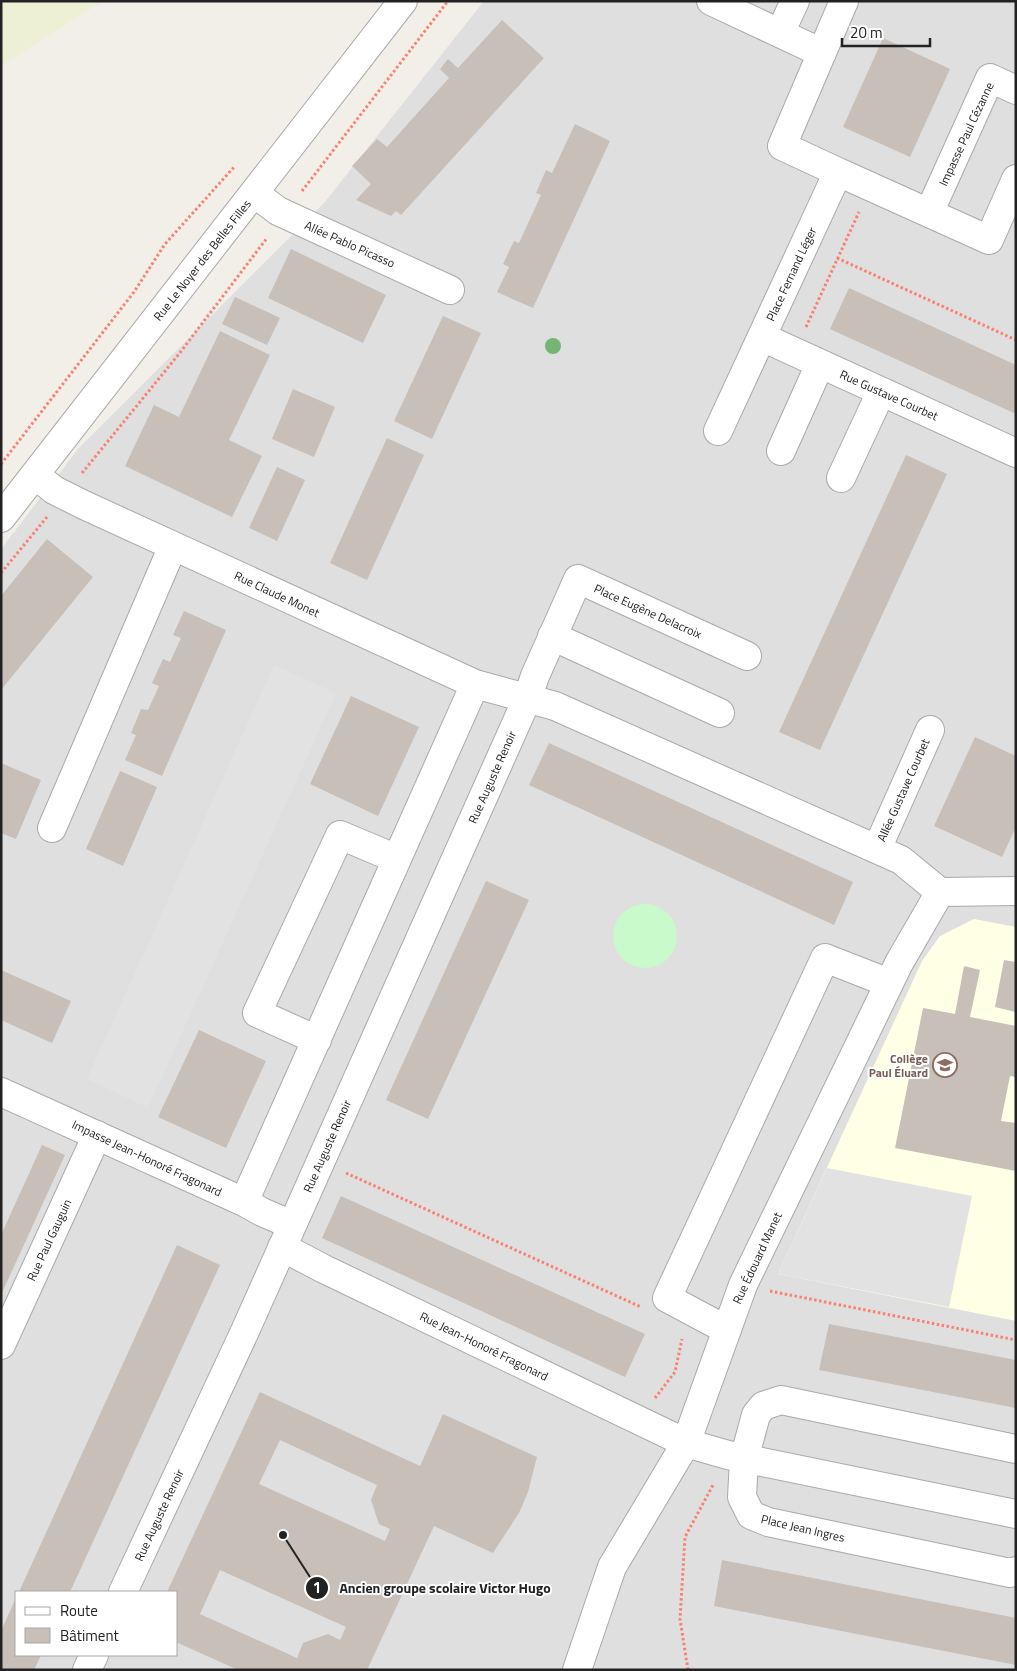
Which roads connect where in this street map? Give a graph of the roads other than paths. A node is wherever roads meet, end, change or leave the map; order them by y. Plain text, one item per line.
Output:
1 (403, 1) edge
2 (711, 1) edge
3 (795, 1) edge
4 (844, 1) edge
5 (780, 33) junction
6 (822, 52) junction
7 (1016, 90) edge
8 (838, 172) junction
9 (1016, 179) edge
10 (254, 193) junction
11 (929, 213) junction
12 (450, 290) dead end
13 (762, 337) junction
14 (820, 364) junction
15 (881, 392) junction
16 (718, 431) dead end
17 (781, 451) dead end
18 (1016, 453) edge
19 (35, 475) junction
20 (841, 478) dead end
21 (1, 518) edge
22 (173, 546) junction
23 (552, 636) junction
24 (747, 656) dead end
25 (475, 684) junction
26 (527, 699) junction
27 (720, 713) dead end
28 (930, 730) dead end
29 (52, 828) dead end
30 (877, 850) junction
31 (397, 859) junction
32 (1016, 891) edge
33 (940, 892) junction
34 (889, 983) junction
35 (317, 1040) junction
36 (1, 1092) edge
37 (98, 1135) junction
38 (244, 1202) junction
39 (287, 1236) junction
40 (727, 1330) junction
41 (1, 1345) edge
42 (686, 1443) junction
43 (1016, 1449) edge
44 (736, 1457) junction
45 (1016, 1514) edge
46 (1016, 1571) edge
47 (123, 1591) edge
48 (94, 1656) edge
49 (87, 1670) edge
50 (577, 1670) edge

1 - 10 street, Rue Le Noyer des Belles Filles
2 - 5 street
3 - 5 street
4 - 6 street
5 - 6 street
6 - 8 street
7 - 11 street, Impasse Paul Cézanne
8 - 11 street
8 - 13 street, Place Fernand Léger
9 - 11 street
10 - 12 street, Allée Pablo Picasso
10 - 19 street, Rue Le Noyer des Belles Filles
13 - 14 street, Rue Gustave Courbet
13 - 16 street, Place Fernand Léger
14 - 15 street, Rue Gustave Courbet
14 - 17 street
15 - 18 street, Rue Gustave Courbet
15 - 20 street
19 - 21 street, Rue Le Noyer des Belles Filles
19 - 22 street, Rue Claude Monet
22 - 25 street, Rue Claude Monet
22 - 29 street
23 - 24 street, Place Eugène Delacroix
23 - 26 street, Place Eugène Delacroix
23 - 27 street
25 - 26 street, Rue Claude Monet
25 - 31 street
26 - 30 street, Rue Claude Monet
26 - 39 street, Rue Auguste Renoir
28 - 30 street, Allée Gustave Courbet
30 - 33 street, Rue Claude Monet
31 - 35 street
31 - 35 street
32 - 33 street
33 - 34 street, Rue Édouard Manet
34 - 40 street, Rue Édouard Manet
34 - 40 street
35 - 38 street
36 - 37 street, Impasse Jean-Honoré Fragonard
37 - 38 street, Impasse Jean-Honoré Fragonard
37 - 41 street, Rue Paul Gauguin
38 - 39 street, Impasse Jean-Honoré Fragonard
39 - 42 street, Rue Jean-Honoré Fragonard
39 - 47 street, Rue Auguste Renoir
40 - 42 street, Rue Édouard Manet
42 - 44 street, Rue Jean-Honoré Fragonard
42 - 50 street, Rue Édouard Manet
43 - 44 street, Place Jean Ingres
44 - 45 street, Rue Jean-Honoré Fragonard
44 - 46 street, Place Jean Ingres
48 - 49 street

